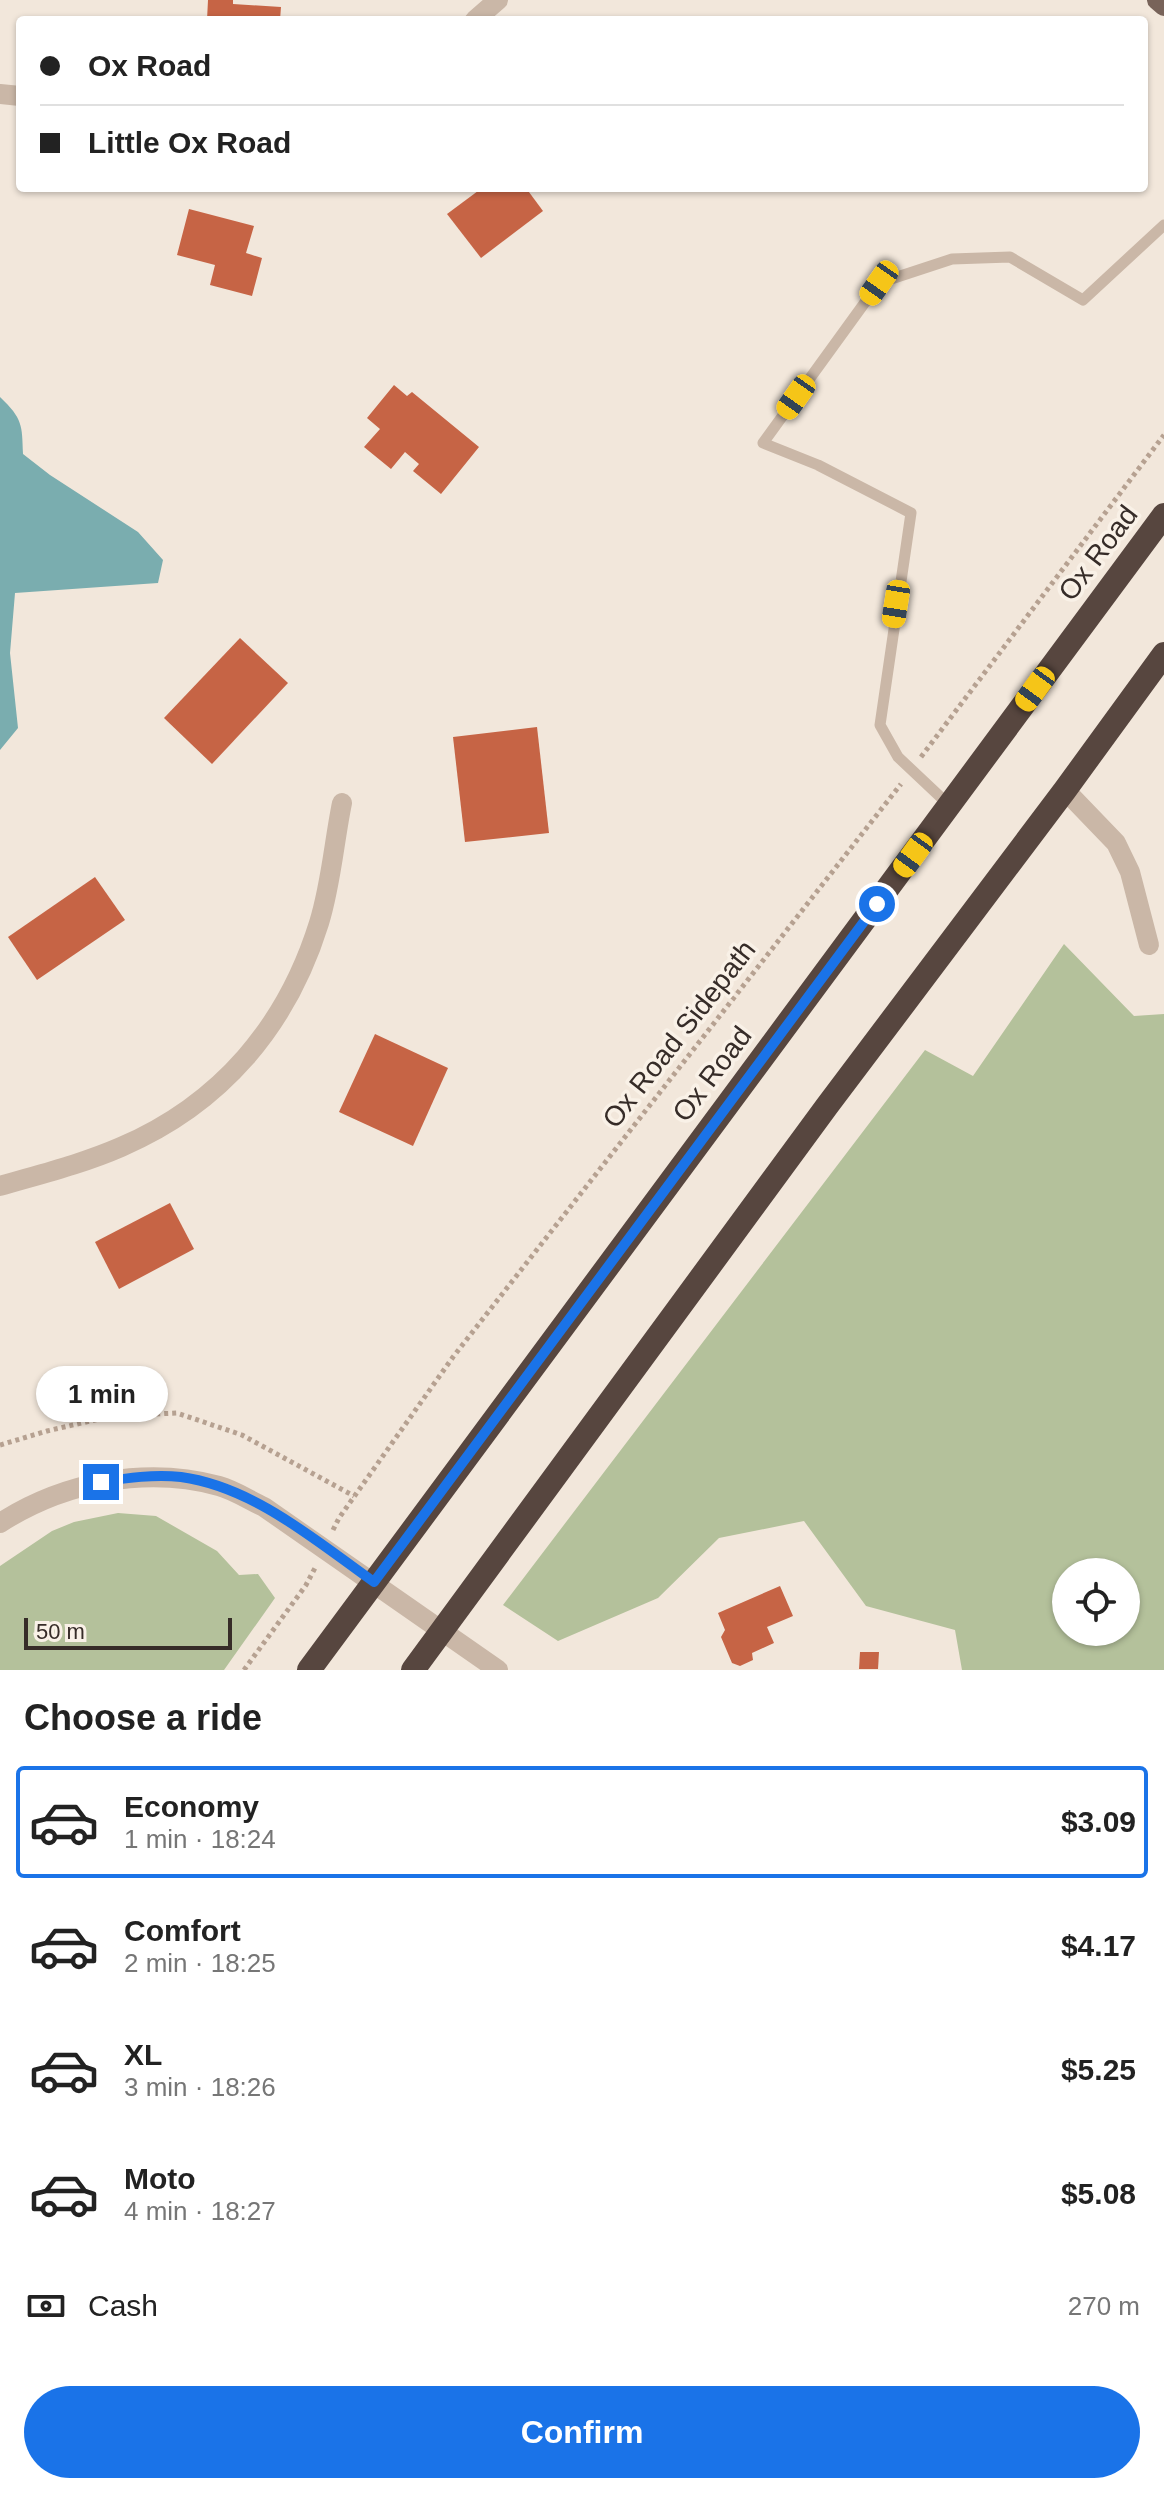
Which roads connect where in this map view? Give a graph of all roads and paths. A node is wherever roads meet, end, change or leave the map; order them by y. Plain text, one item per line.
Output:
1 (498, 0) edge
2 (1157, 0) edge
3 (1164, 6) edge
4 (480, 16) edge
5 (1164, 225) edge
6 (1164, 435) edge
7 (1164, 515) edge
8 (1164, 654) edge
9 (912, 770) junction
10 (1065, 790) junction
11 (342, 803) dead end
12 (950, 806) junction
13 (1149, 945) dead end
14 (0, 1186) edge
15 (0, 1445) edge
16 (354, 1496) junction
17 (0, 1523) edge
18 (325, 1548) junction
19 (374, 1582) junction
20 (442, 1631) junction
21 (244, 1670) edge
22 (309, 1670) edge
23 (413, 1670) edge
24 (498, 1670) edge

1 - 4 street
2 - 3 main road
5 - 9 lane
6 - 9 path, Ox Road Sidepath
7 - 12 highway, Ox Road
8 - 10 highway
9 - 12 lane
9 - 16 path, Ox Road Sidepath
10 - 13 street
10 - 20 highway
11 - 14 street
12 - 19 highway, Ox Road
15 - 16 path
16 - 18 path, Ox Road Sidepath
17 - 18 street
18 - 19 street
18 - 21 path, Ox Road Sidepath
19 - 20 street
19 - 22 highway, Ox Road
20 - 23 highway
20 - 24 street

